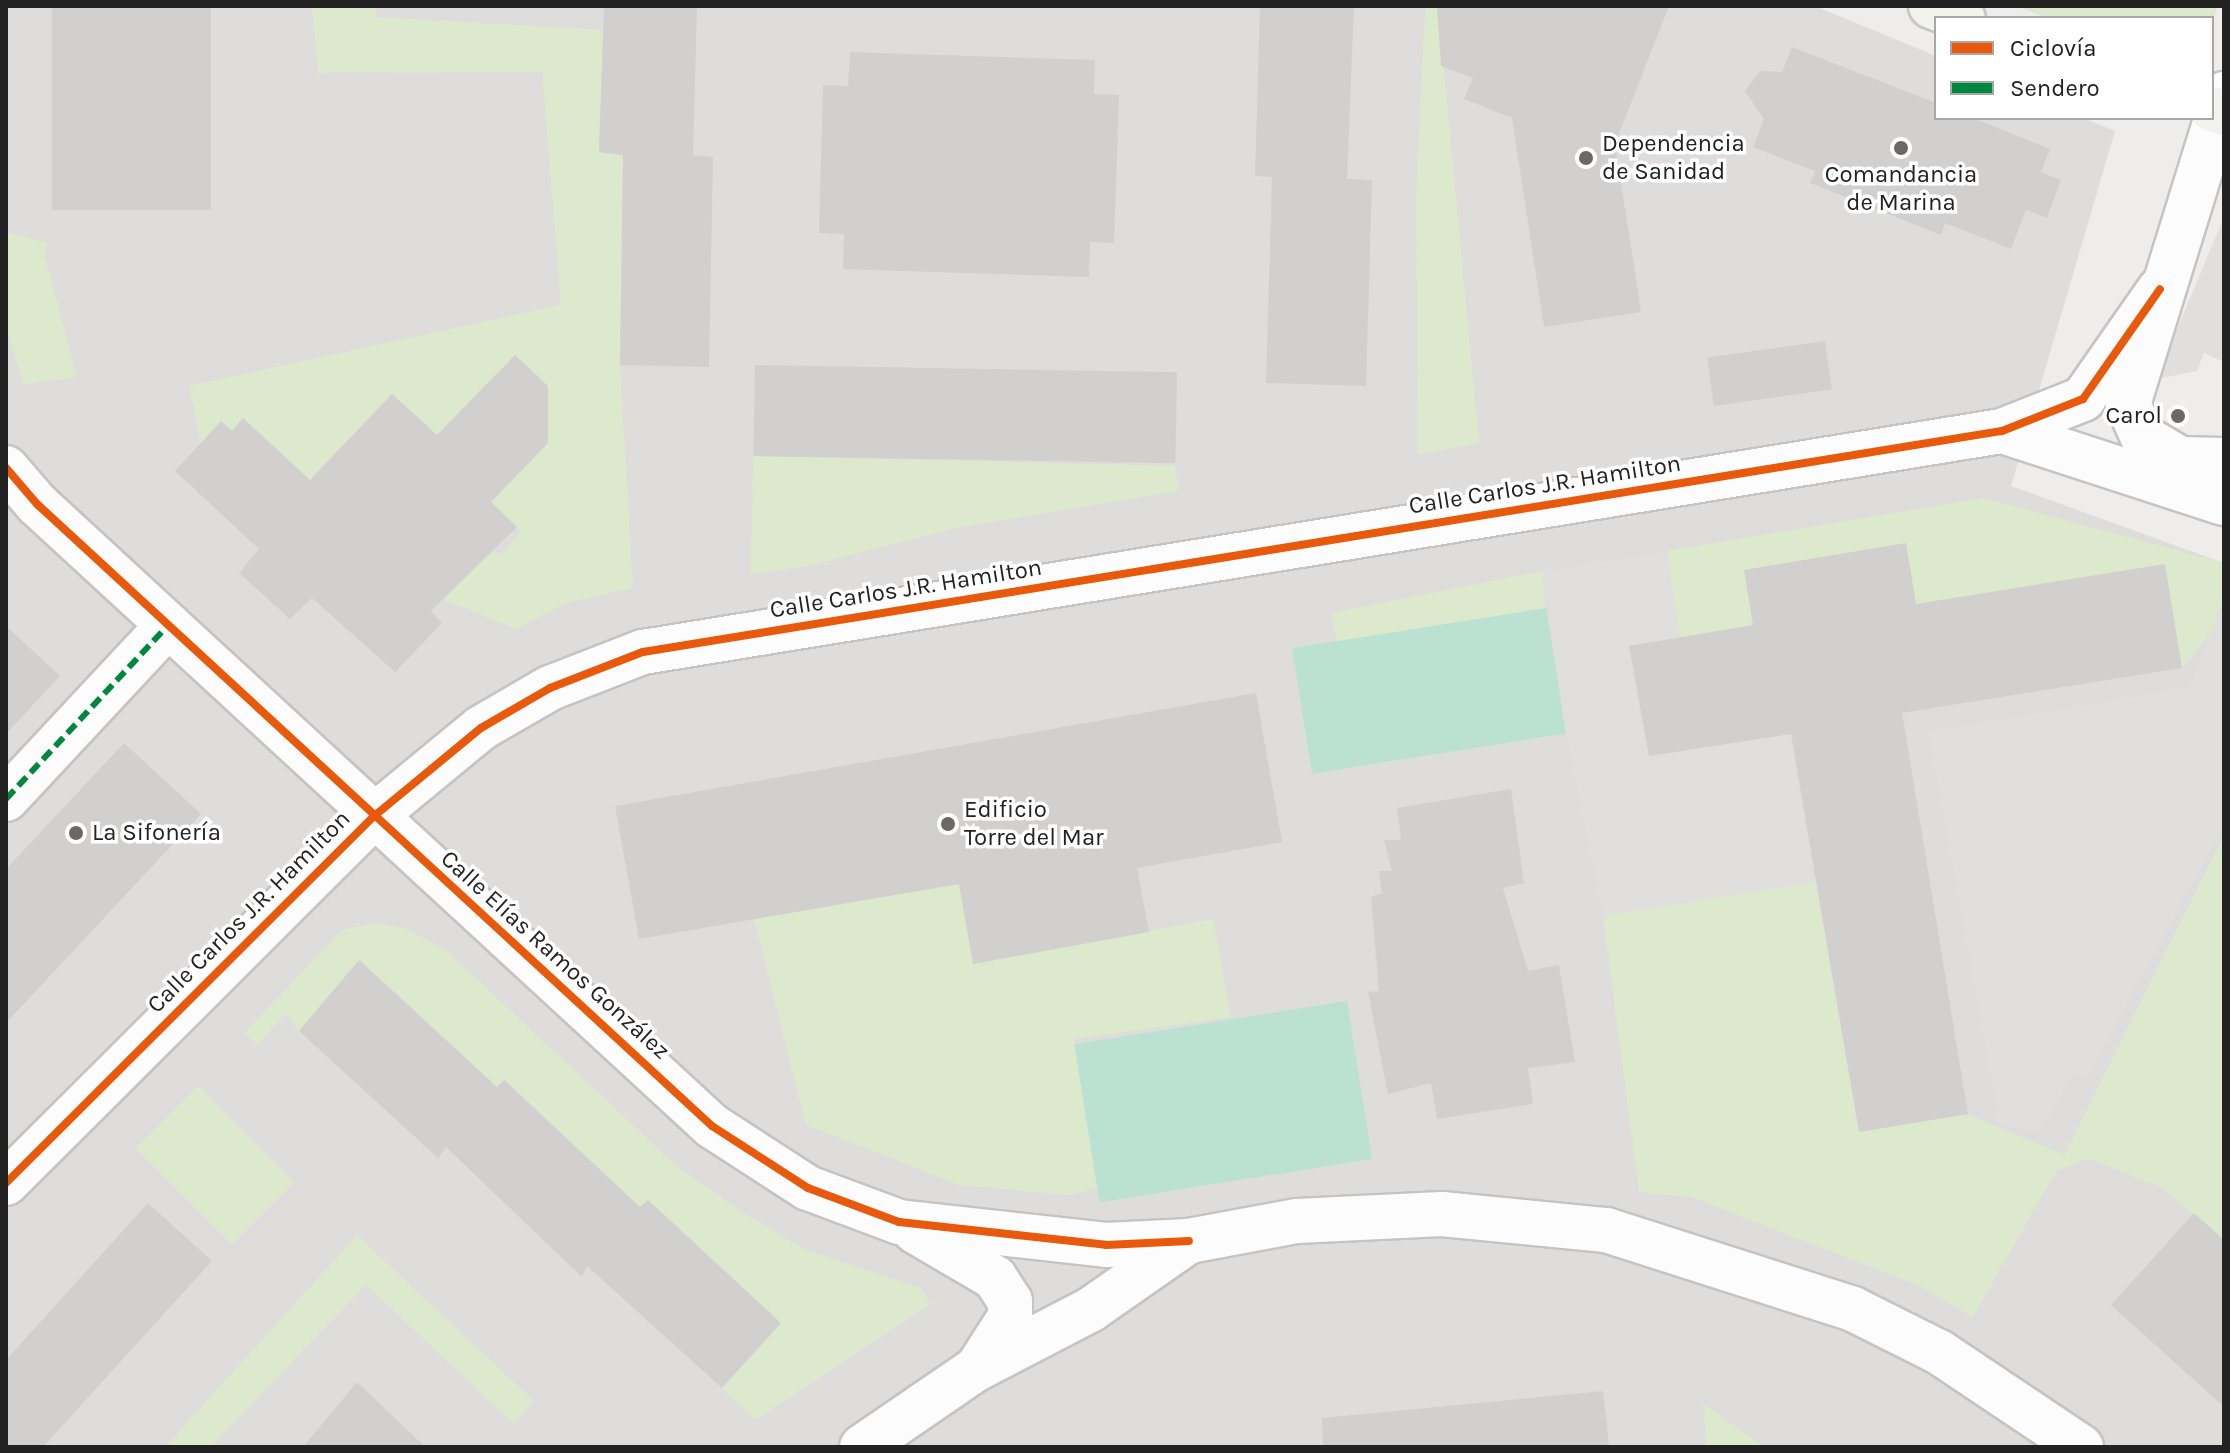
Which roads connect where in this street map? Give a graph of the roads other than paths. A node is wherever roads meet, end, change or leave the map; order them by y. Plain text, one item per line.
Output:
1 (1931, 6) edge
2 (1958, 16) edge
3 (2220, 107) edge
4 (2160, 289) junction
5 (2002, 431) junction
6 (2224, 460) edge
7 (6, 468) edge
8 (2224, 503) edge
9 (168, 625) junction
10 (6, 799) edge
11 (373, 817) junction
12 (6, 1183) edge
13 (899, 1222) junction
14 (1189, 1241) junction
15 (976, 1369) junction
16 (862, 1447) edge
17 (2081, 1447) edge

1 - 2 main road
3 - 4 street
4 - 5 street
4 - 6 street
5 - 8 street, Calle Carlos J.R. Hamilton
5 - 11 street, Calle Carlos J.R. Hamilton
7 - 9 street, Calle Elías Ramos González
9 - 10 street
9 - 11 street, Calle Elías Ramos González
11 - 12 street, Calle Carlos J.R. Hamilton
11 - 13 street, Calle Elías Ramos González
13 - 14 street, Calle Elías Ramos González
13 - 15 street
14 - 15 street
14 - 17 street, Calle Elías Ramos González
15 - 16 street

